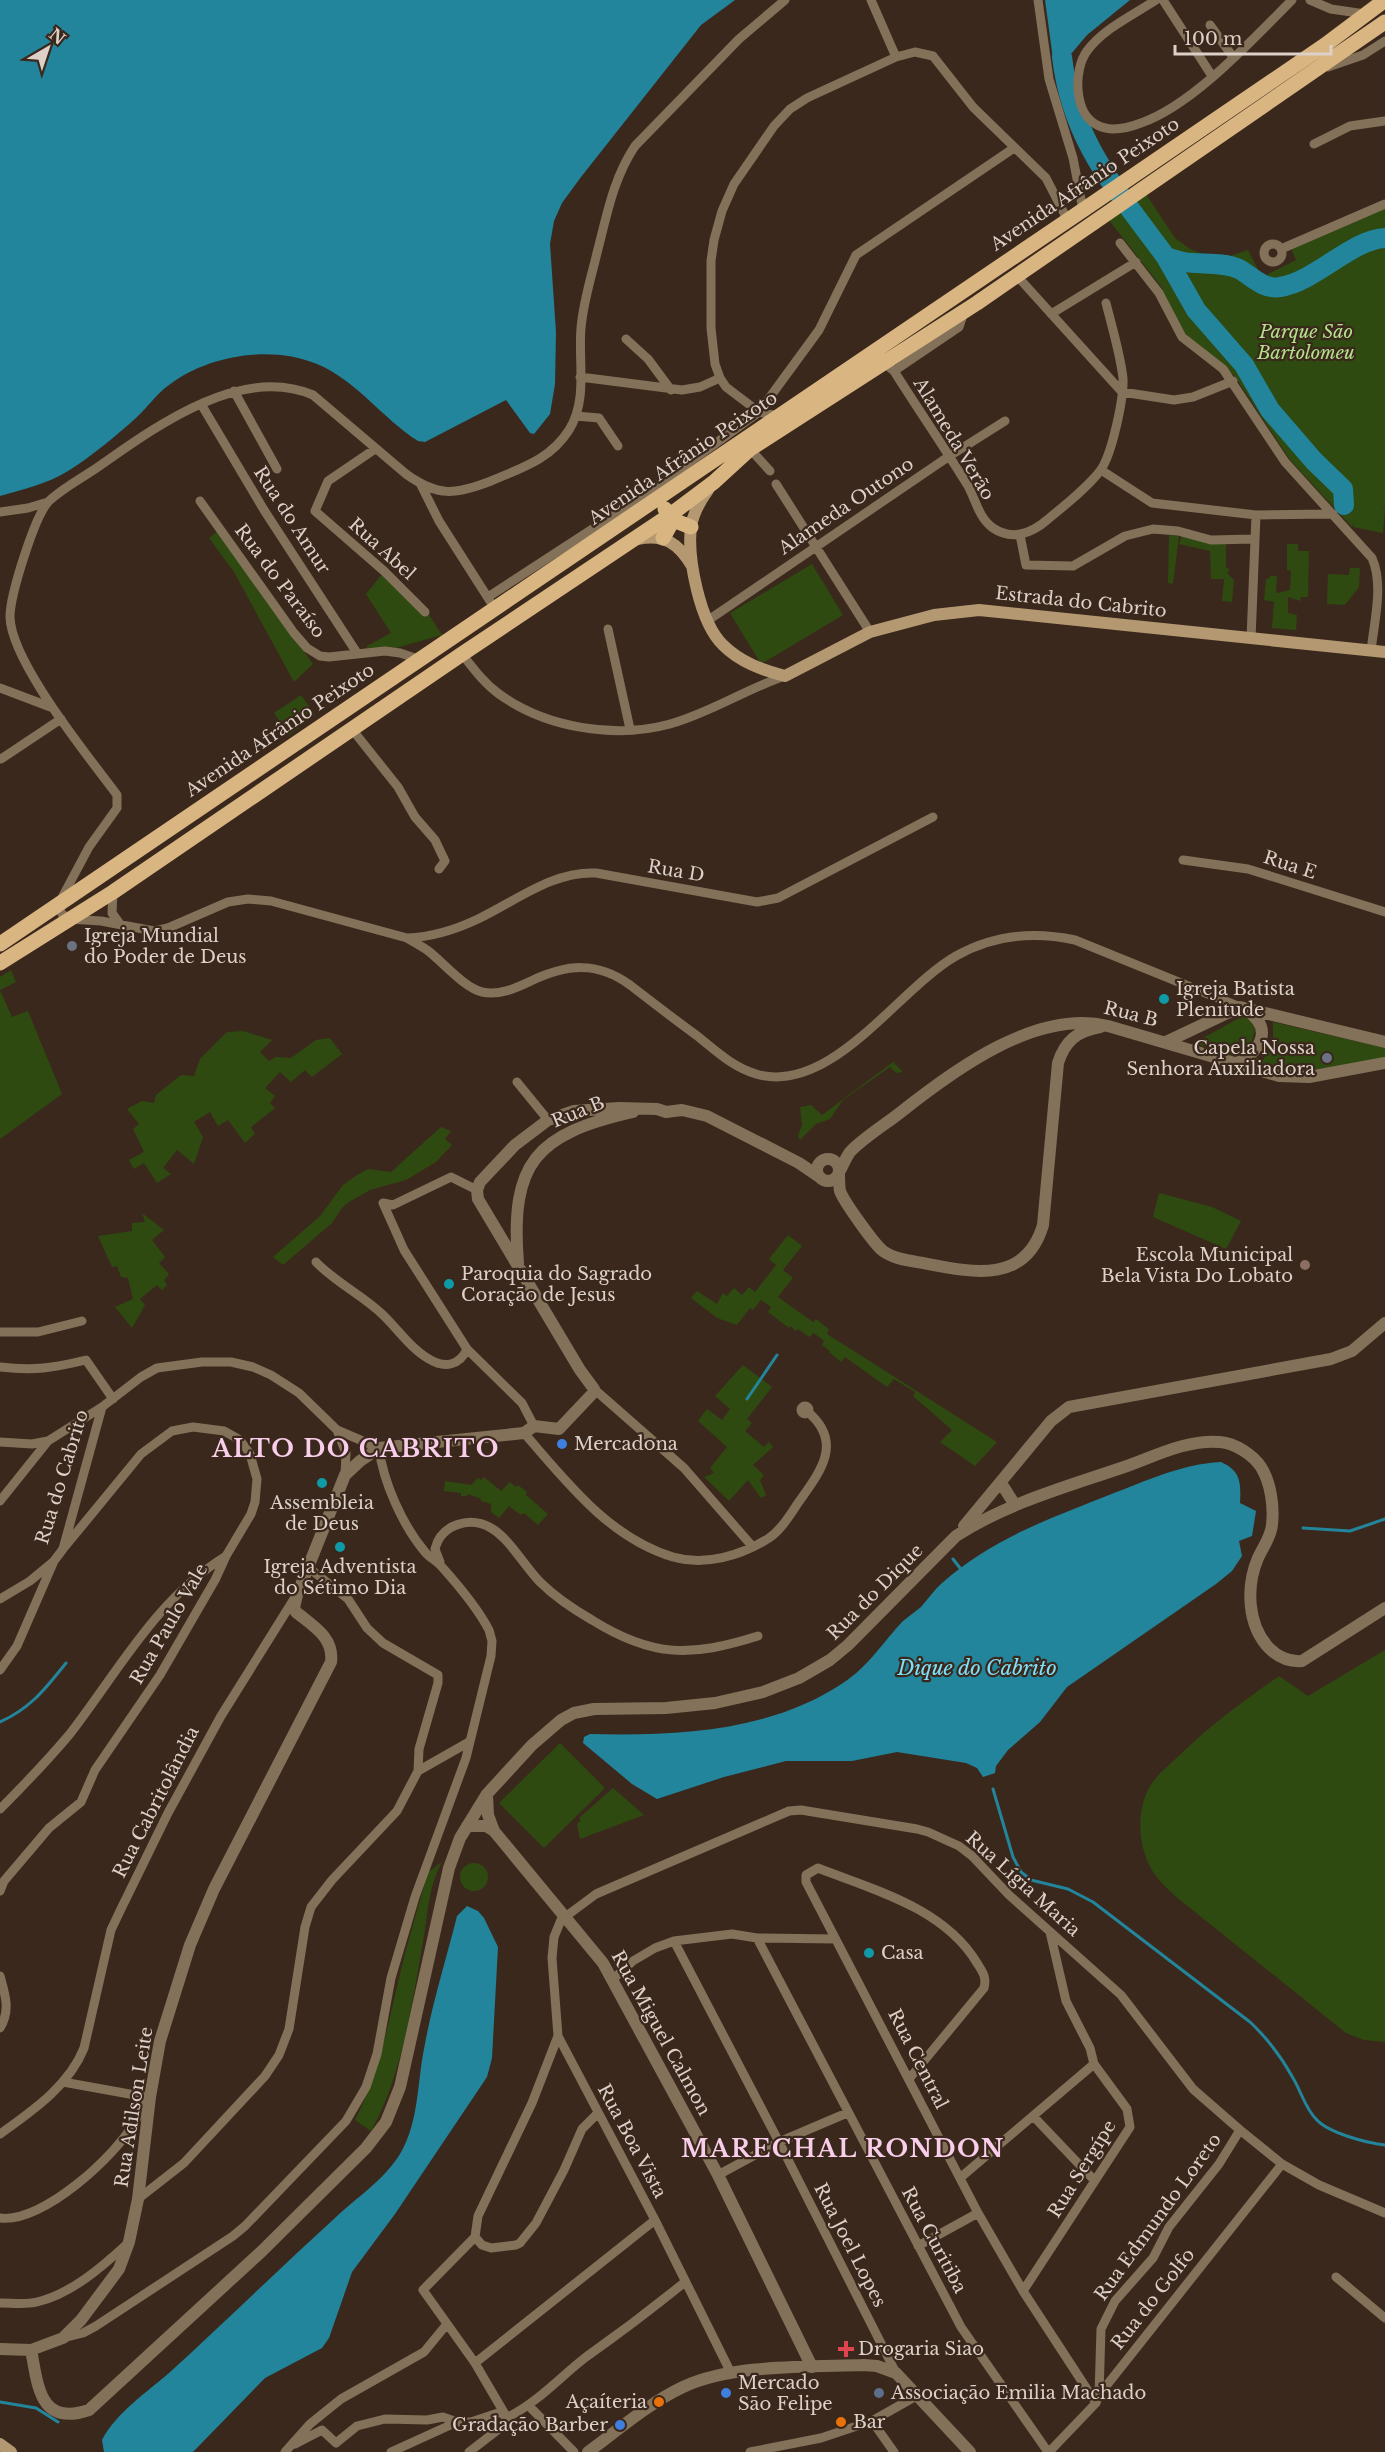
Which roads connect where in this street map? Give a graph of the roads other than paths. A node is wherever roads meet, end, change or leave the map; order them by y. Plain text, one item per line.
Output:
1 (784, 0) edge
2 (871, 0) edge
3 (1038, 0) edge
4 (1156, 0) edge
5 (1163, 0) edge
6 (1292, 0) edge
7 (1310, 0) edge
8 (1385, 0) edge
9 (1367, 14) junction
10 (1385, 22) edge
11 (1210, 25) dead end
12 (1385, 41) edge
13 (897, 57) junction
14 (1233, 57) junction
15 (1315, 72) junction
16 (1212, 76) junction
17 (1385, 121) edge
18 (1314, 144) dead end
19 (1014, 148) junction
20 (1144, 177) junction
21 (1385, 204) edge
22 (1088, 207) junction
23 (1068, 220) junction
24 (1120, 243) dead end
25 (1281, 249) dead end
26 (1136, 262) junction
27 (1017, 276) junction
28 (1106, 303) dead end
29 (1051, 314) junction
30 (626, 339) dead end
31 (889, 367) junction
32 (580, 377) junction
33 (720, 378) junction
34 (1233, 381) junction
35 (671, 390) junction
36 (234, 392) junction
37 (1122, 392) junction
38 (201, 404) junction
39 (759, 412) junction
40 (576, 416) junction
41 (779, 416) junction
42 (1005, 421) dead end
43 (618, 446) dead end
44 (375, 449) junction
45 (750, 449) junction
46 (948, 456) junction
47 (277, 470) dead end
48 (1101, 470) junction
49 (770, 471) dead end
50 (714, 482) junction
51 (421, 484) junction
52 (776, 484) dead end
53 (658, 499) junction
54 (200, 501) dead end
55 (48, 502) junction
56 (0, 512) edge
57 (1333, 514) junction
58 (1256, 515) junction
59 (671, 518) junction
60 (691, 527) junction
61 (1020, 535) junction
62 (663, 538) junction
63 (1255, 539) junction
64 (632, 541) junction
65 (816, 547) junction
66 (692, 567) junction
67 (492, 604) junction
68 (425, 612) dead end
69 (5, 618) edge
70 (708, 621) junction
71 (608, 628) dead end
72 (870, 632) junction
73 (1251, 639) junction
74 (1371, 651) junction
75 (357, 652) junction
76 (1385, 652) edge
77 (462, 654) junction
78 (418, 659) junction
79 (785, 676) junction
80 (0, 688) edge
81 (52, 708) junction
82 (61, 718) junction
83 (351, 728) junction
84 (630, 729) junction
85 (1, 759) edge
86 (933, 817) dead end
87 (1183, 860) dead end
88 (439, 869) dead end
89 (112, 892) junction
90 (58, 905) junction
91 (1385, 912) edge
92 (69, 919) junction
93 (120, 924) junction
94 (407, 938) junction
95 (0, 944) edge
96 (0, 963) edge
97 (1216, 997) junction
98 (1240, 1007) junction
99 (1217, 1018) junction
100 (1108, 1026) junction
101 (1166, 1042) junction
102 (1385, 1042) edge
103 (1385, 1063) edge
104 (1235, 1064) junction
105 (517, 1082) dead end
106 (646, 1109) junction
107 (578, 1111) junction
108 (548, 1120) junction
109 (583, 1127) junction
110 (850, 1152) junction
111 (825, 1160) junction
112 (799, 1163) junction
113 (839, 1172) junction
114 (822, 1179) junction
115 (477, 1190) junction
116 (840, 1191) junction
117 (316, 1262) dead end
118 (519, 1268) junction
119 (82, 1321) dead end
120 (1385, 1323) edge
121 (0, 1332) edge
122 (467, 1348) junction
123 (0, 1367) edge
124 (594, 1389) junction
125 (113, 1399) junction
126 (102, 1407) junction
127 (807, 1412) dead end
128 (337, 1430) junction
129 (529, 1430) junction
130 (48, 1440) junction
131 (0, 1442) edge
132 (379, 1448) junction
133 (345, 1475) junction
134 (1001, 1483) junction
135 (0, 1502) edge
136 (1015, 1505) junction
137 (956, 1536) junction
138 (752, 1546) junction
139 (63, 1549) junction
140 (226, 1556) junction
141 (54, 1561) junction
142 (441, 1565) junction
143 (309, 1568) junction
144 (297, 1595) junction
145 (0, 1599) edge
146 (1385, 1608) edge
147 (758, 1636) dead end
148 (0, 1670) edge
149 (469, 1742) junction
150 (418, 1771) junction
151 (487, 1794) junction
152 (0, 1809) edge
153 (467, 1826) junction
154 (494, 1831) junction
155 (0, 1891) edge
156 (565, 1917) junction
157 (1048, 1928) junction
158 (757, 1938) junction
159 (835, 1939) junction
160 (674, 1941) junction
161 (0, 1977) edge
162 (612, 1980) junction
163 (0, 2028) edge
164 (558, 2036) junction
165 (1094, 2064) junction
166 (909, 2079) junction
167 (63, 2082) junction
168 (145, 2097) junction
169 (598, 2113) junction
170 (847, 2113) junction
171 (1034, 2116) junction
172 (1240, 2130) junction
173 (0, 2134) edge
174 (779, 2142) junction
175 (1282, 2164) junction
176 (718, 2175) junction
177 (960, 2178) junction
178 (1095, 2181) junction
179 (138, 2199) junction
180 (978, 2213) junction
181 (1385, 2213) edge
182 (0, 2218) edge
183 (655, 2220) junction
184 (475, 2237) junction
185 (129, 2242) junction
186 (918, 2246) junction
187 (1336, 2277) dead end
188 (686, 2282) junction
189 (1023, 2291) junction
190 (0, 2303) edge
191 (1385, 2318) edge
192 (447, 2324) junction
193 (63, 2338) junction
194 (0, 2349) edge
195 (31, 2350) junction
196 (475, 2363) junction
197 (812, 2367) junction
198 (731, 2373) junction
199 (896, 2373) junction
200 (918, 2395) junction
201 (1098, 2399) junction
202 (529, 2406) junction
203 (509, 2421) junction
204 (872, 2421) junction
205 (457, 2422) junction
206 (0, 2444) edge
207 (295, 2444) junction
208 (11, 2452) edge
209 (285, 2452) edge
210 (391, 2452) edge
211 (469, 2452) edge
212 (574, 2452) edge
213 (588, 2452) edge
214 (750, 2452) edge
215 (894, 2452) edge
216 (970, 2452) edge
217 (1048, 2452) edge

1 - 32 street
2 - 13 street
3 - 22 street
4 - 16 street
5 - 16 street
6 - 14 street
7 - 9 street
8 - 9 main road, Avenida Afrânio Peixoto
9 - 20 main road, Avenida Afrânio Peixoto
10 - 15 main road, Avenida Afrânio Peixoto
11 - 14 street
12 - 15 street
13 - 19 street
13 - 33 street
14 - 16 street
15 - 20 main road, Avenida Afrânio Peixoto
17 - 18 street
19 - 23 street
19 - 39 street
20 - 22 main road, Avenida Afrânio Peixoto
20 - 27 main road, Avenida Afrânio Peixoto
21 - 25 street
22 - 23 main road, Avenida Afrânio Peixoto
23 - 41 main road, Avenida Afrânio Peixoto
24 - 26 street
26 - 29 street
26 - 34 street
27 - 29 street
27 - 31 main road, Avenida Afrânio Peixoto
28 - 37 street
29 - 37 street
30 - 35 street
31 - 45 main road, Avenida Afrânio Peixoto
31 - 46 street, Alameda Verão
32 - 35 street
32 - 40 street
33 - 35 street
33 - 39 street
34 - 37 street
34 - 57 street
36 - 38 street
36 - 44 street
36 - 47 street
37 - 48 street
38 - 55 street
38 - 75 street, Rua do Amur
39 - 41 street
39 - 67 street
40 - 43 street
40 - 51 street
41 - 53 main road, Avenida Afrânio Peixoto
42 - 46 street, Alameda Outono
44 - 51 street
44 - 68 street, Rua Abel
45 - 49 street
45 - 50 main road, Avenida Afrânio Peixoto
46 - 61 street, Alameda Verão
46 - 65 street, Alameda Outono
48 - 58 street
48 - 61 street
50 - 59 main road, Avenida Afrânio Peixoto
50 - 60 main road
51 - 67 street
52 - 65 street
53 - 59 main road
53 - 67 main road, Avenida Afrânio Peixoto
54 - 75 street, Rua do Paraíso
55 - 56 street
55 - 69 street
57 - 58 street
57 - 74 street
58 - 63 street
59 - 60 main road
59 - 62 main road
59 - 64 main road, Avenida Afrânio Peixoto
60 - 66 main road
61 - 63 street
62 - 64 main road
62 - 66 main road
63 - 73 street
64 - 77 main road, Avenida Afrânio Peixoto
65 - 70 street, Alameda Outono
65 - 72 street
66 - 70 main road
67 - 78 main road, Avenida Afrânio Peixoto
69 - 81 street
70 - 79 main road
71 - 84 street
72 - 73 main road, Estrada do Cabrito
72 - 79 main road, Estrada do Cabrito
73 - 74 main road, Estrada do Cabrito
74 - 76 main road, Estrada do Cabrito
75 - 78 street, Rua do Paraíso
77 - 83 main road, Avenida Afrânio Peixoto
77 - 84 street, Estrada do Cabrito
78 - 90 main road, Avenida Afrânio Peixoto
79 - 84 street, Estrada do Cabrito
80 - 81 street
81 - 82 street
82 - 85 street
82 - 90 street
83 - 88 street
83 - 89 main road, Avenida Afrânio Peixoto
86 - 94 street, Rua D
87 - 91 street, Rua E
89 - 92 main road, Avenida Afrânio Peixoto
89 - 93 street
90 - 92 street
90 - 95 main road, Avenida Afrânio Peixoto
92 - 93 street
92 - 96 main road, Avenida Afrânio Peixoto
93 - 94 street
94 - 97 street
97 - 98 street
97 - 99 street
98 - 99 street
98 - 102 street
98 - 104 street
99 - 101 street
100 - 101 street, Rua B
100 - 110 street, Rua B
100 - 116 street
101 - 104 street, Rua B
103 - 104 street, Rua B
105 - 108 street
106 - 107 street, Rua B
106 - 109 street, Rua B
106 - 112 street, Rua B
107 - 108 street, Rua B
107 - 109 street
108 - 115 street, Rua B
109 - 118 street, Rua B
110 - 111 street
110 - 113 street, Rua B
111 - 112 street
111 - 113 street
111 - 114 street
112 - 114 street, Rua B
113 - 114 street
113 - 116 street
114 - 116 street, Rua B
115 - 118 street
115 - 122 street
117 - 122 street
118 - 124 street
119 - 121 street
120 - 134 street
122 - 129 street
123 - 125 street
124 - 129 street, Rua do Cabrito
124 - 138 street
125 - 126 street, Rua do Cabrito
125 - 128 street, Rua do Cabrito
126 - 130 street
126 - 139 street, Rua do Cabrito
127 - 138 street
128 - 132 street, Rua do Cabrito
128 - 133 street, Rua do Cabrito
129 - 132 street, Rua do Cabrito
129 - 138 street
130 - 131 street
130 - 135 street
132 - 133 street
132 - 142 street
133 - 143 street, Rua Cabritolândia
134 - 136 street
134 - 137 street
136 - 137 street, Rua do Dique
136 - 146 street, Rua do Dique
137 - 151 street, Rua do Dique
139 - 140 street
139 - 141 street, Rua do Cabrito
140 - 152 street, Rua Paulo Vale
140 - 155 street, Rua Paulo Vale
141 - 145 street
141 - 148 street, Rua do Cabrito
142 - 147 street
142 - 149 street
143 - 144 street, Rua Cabritolândia
143 - 150 street
144 - 167 street, Rua Cabritolândia
144 - 168 street, Rua Adilson Leite
149 - 150 street
149 - 193 street
150 - 179 street
151 - 153 street, Rua do Dique
151 - 154 street
153 - 154 street
153 - 195 street, Rua do Dique
154 - 156 street, Rua Miguel Calmon
156 - 157 street, Rua Lígia Maria
156 - 162 street, Rua Miguel Calmon
156 - 164 street, Rua Boa Vista
157 - 165 street, Rua Sergípe
157 - 172 street, Rua Lígia Maria
158 - 159 street
158 - 160 street
158 - 170 street, Rua Curitiba
159 - 166 street, Rua Central
159 - 166 street, Rua Central
160 - 162 street
160 - 174 street, Rua Joel Lopes
161 - 163 street
162 - 176 street, Rua Miguel Calmon
164 - 169 street, Rua Boa Vista
164 - 184 street
165 - 171 street
165 - 178 street, Rua Sergípe
166 - 177 street, Rua Central
167 - 168 street
167 - 173 street, Rua Cabritolândia
168 - 179 street, Rua Adilson Leite
168 - 182 street
169 - 183 street, Rua Boa Vista
169 - 184 street
170 - 174 street
170 - 186 street, Rua Curitiba
171 - 177 street
171 - 178 street
172 - 175 street, Rua Lígia Maria
172 - 201 street, Rua Edmundo Loreto
174 - 176 street
174 - 199 street, Rua Joel Lopes
175 - 181 street, Rua Lígia Maria
175 - 201 street, Rua do Golfo
176 - 197 street, Rua Miguel Calmon
177 - 180 street, Rua Central
178 - 189 street, Rua Sergípe
179 - 185 street, Rua Adilson Leite
180 - 186 street
180 - 189 street, Rua Central
183 - 188 street, Rua Boa Vista
183 - 196 street
184 - 192 street
185 - 190 street
185 - 193 street, Rua Adilson Leite
186 - 217 street, Rua Curitiba
187 - 191 street
188 - 198 street, Rua Boa Vista
188 - 202 street
189 - 201 street, Rua Central
192 - 196 street
192 - 207 street
193 - 195 street, Rua Adilson Leite
194 - 195 street, Rua Adilson Leite
196 - 203 street
197 - 198 street
197 - 199 street
198 - 213 street
199 - 200 street
200 - 204 street
200 - 216 street
201 - 217 street, Rua do Golfo
202 - 203 street
202 - 212 street
203 - 205 street
203 - 211 street
204 - 214 street
204 - 215 street
205 - 207 street
205 - 210 street
206 - 208 main road
207 - 209 street

